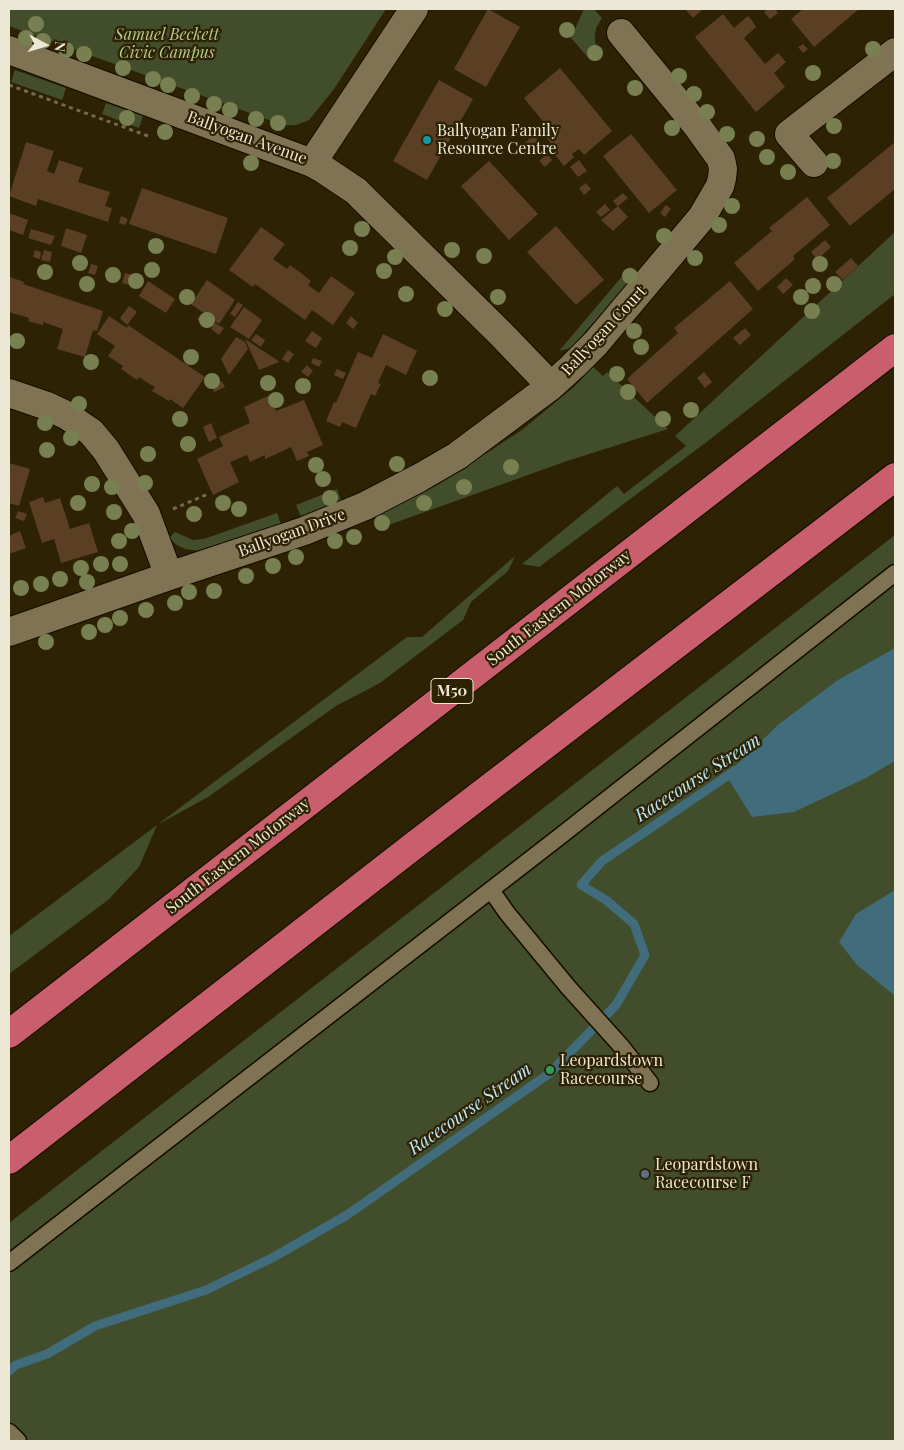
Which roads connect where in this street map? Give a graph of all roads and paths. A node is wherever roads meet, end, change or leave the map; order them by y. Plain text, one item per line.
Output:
1 (414, 9) edge
2 (621, 33) dead end
3 (9, 50) edge
4 (895, 52) edge
5 (9, 85) edge
6 (148, 136) dead end
7 (312, 163) junction
8 (814, 163) dead end
9 (895, 348) edge
10 (551, 386) junction
11 (9, 393) edge
12 (895, 477) edge
13 (208, 494) dead end
14 (168, 511) dead end
15 (895, 573) edge
16 (168, 576) junction
17 (9, 632) edge
18 (491, 890) junction
19 (9, 1034) edge
20 (650, 1082) dead end
21 (9, 1160) edge
22 (9, 1263) edge
23 (9, 1432) edge
24 (18, 1441) edge

1 - 7 street, Ballyogan Avenue
2 - 10 street, Ballyogan Court
3 - 7 street, Ballyogan Avenue
4 - 8 street
5 - 6 path
7 - 10 street, Ballyogan Court
9 - 19 highway, South Eastern Motorway / M50
10 - 16 street, Ballyogan Drive
11 - 16 street
12 - 21 highway
13 - 14 path
15 - 18 lane
16 - 17 street, Ballyogan Drive
18 - 20 lane
18 - 22 lane
23 - 24 lane

